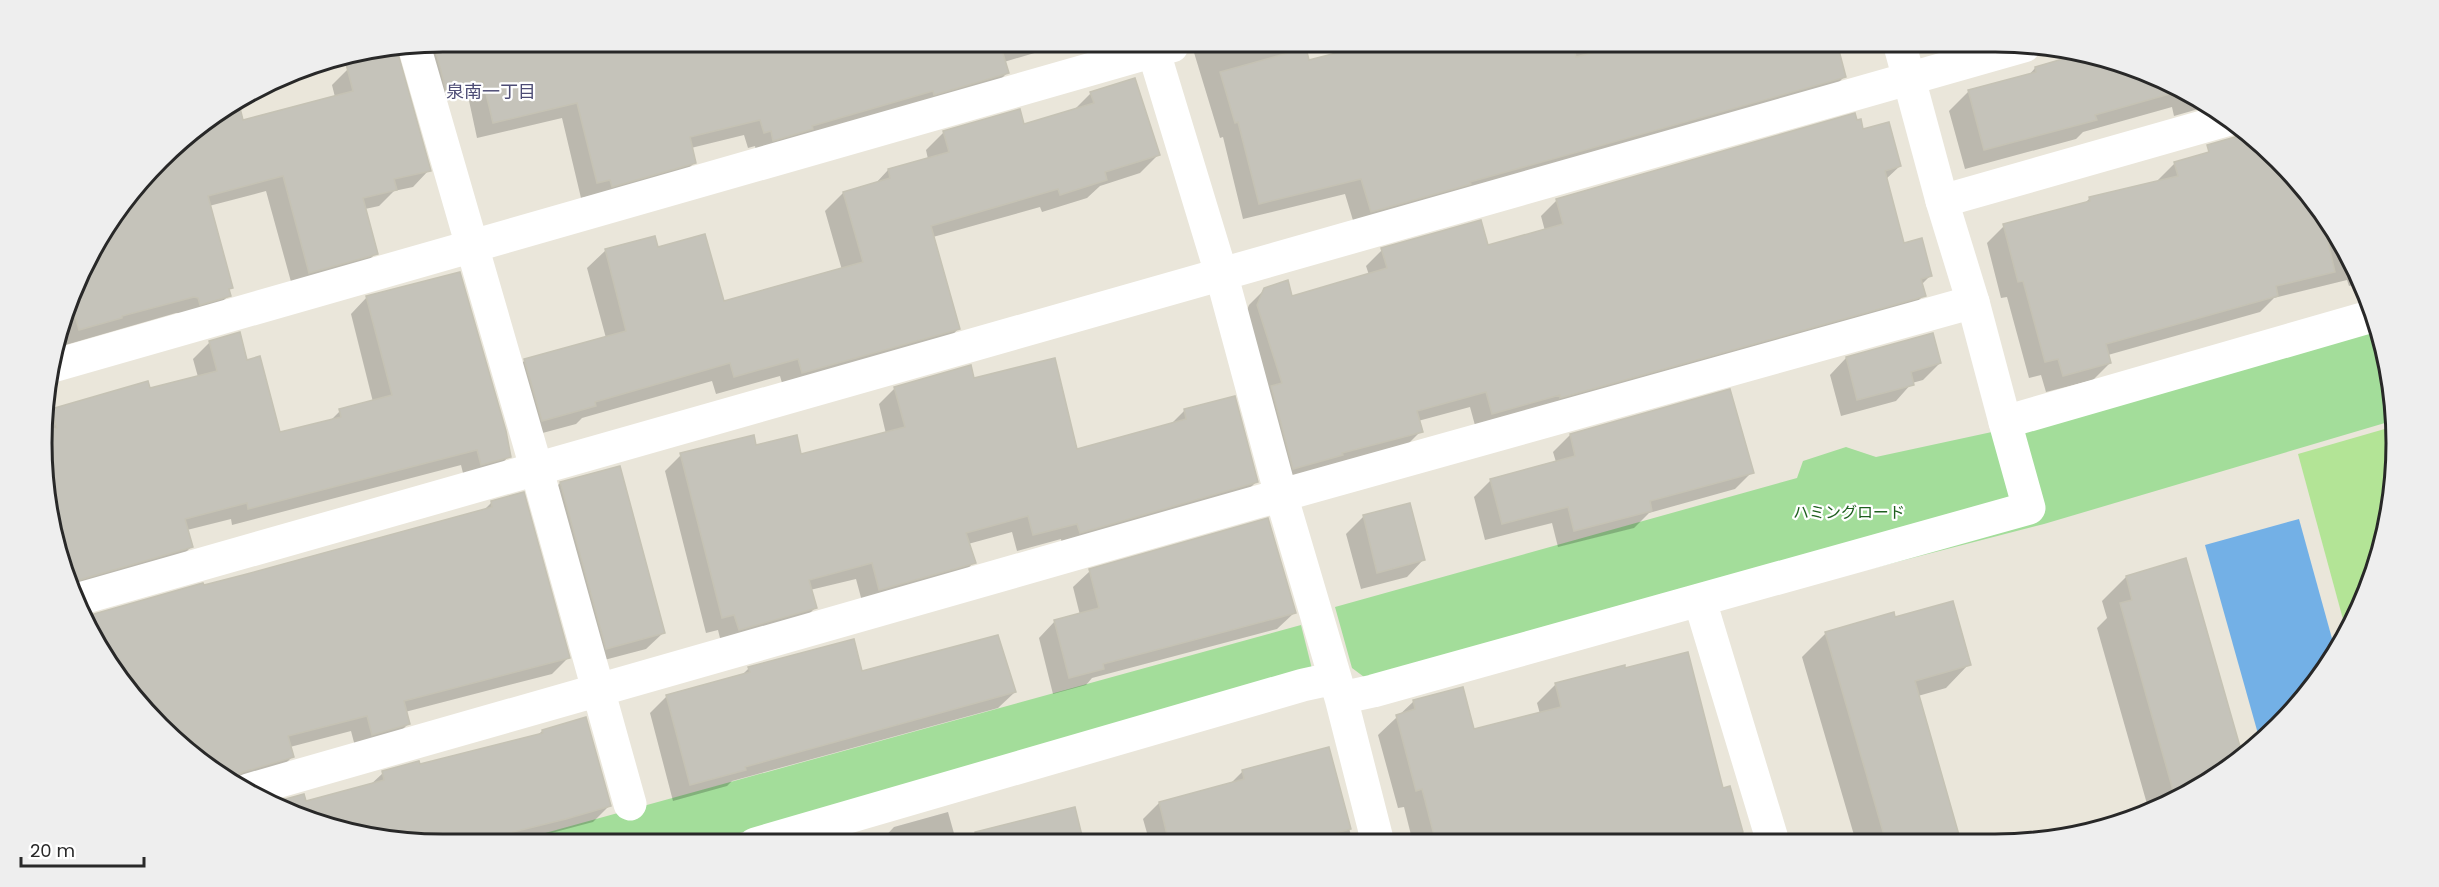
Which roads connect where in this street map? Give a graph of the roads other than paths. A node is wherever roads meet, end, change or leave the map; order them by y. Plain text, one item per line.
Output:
1 (1145, 52) edge
2 (1160, 52) edge
3 (1902, 52) edge
4 (2001, 52) edge
5 (416, 53) edge
6 (1909, 77) junction
7 (2219, 122) edge
8 (1942, 201) junction
9 (471, 247) junction
10 (1221, 273) junction
11 (1973, 302) junction
12 (2366, 318) edge
13 (61, 364) edge
14 (2005, 422) junction
15 (536, 467) junction
16 (1281, 495) junction
17 (84, 598) edge
18 (1700, 601) junction
19 (1338, 688) junction
20 (598, 690) junction
21 (258, 787) edge
22 (630, 804) dead end
23 (789, 834) edge
24 (1376, 834) edge
25 (1771, 834) edge

1 - 9 street
2 - 10 street
3 - 6 street
4 - 6 street
5 - 9 street
6 - 8 street
6 - 10 street
7 - 8 street
8 - 11 street
9 - 13 street
9 - 15 street
10 - 15 street
10 - 16 street
11 - 14 street
11 - 16 street
12 - 14 street
14 - 18 street
15 - 17 street
15 - 20 street
16 - 19 street
16 - 20 street
18 - 19 street
18 - 25 street
19 - 23 street
19 - 24 street
20 - 21 street
20 - 22 street

